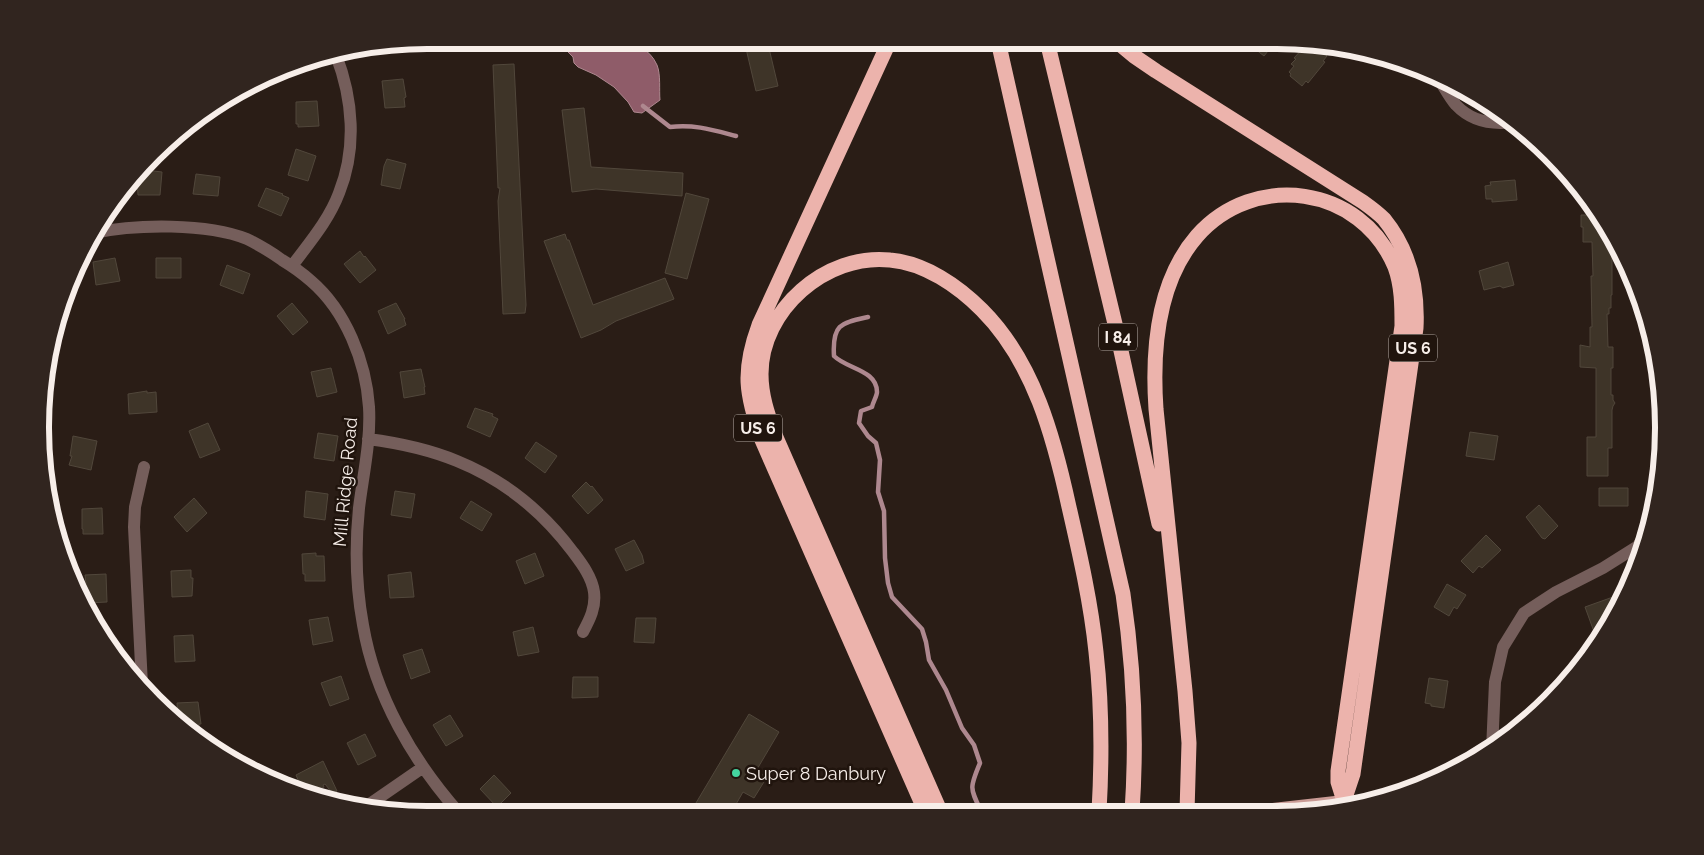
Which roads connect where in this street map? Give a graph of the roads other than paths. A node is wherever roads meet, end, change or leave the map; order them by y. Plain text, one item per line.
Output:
1 (886, 49) edge
2 (1000, 49) edge
3 (1049, 49) edge
4 (1126, 49) edge
5 (338, 60) edge
6 (1445, 88) edge
7 (1503, 124) edge
8 (103, 232) edge
9 (292, 266) junction
10 (368, 439) junction
11 (144, 467) dead end
12 (1635, 548) edge
13 (583, 632) dead end
14 (1178, 636) junction
15 (142, 675) edge
16 (1493, 738) edge
17 (422, 768) junction
18 (1342, 800) edge
19 (1344, 800) edge
20 (373, 802) edge
21 (453, 806) edge
22 (923, 806) edge
23 (938, 806) edge
24 (1100, 806) edge
25 (1132, 806) edge
26 (1187, 806) edge

1 - 22 highway, US 6
2 - 25 highway
3 - 14 highway, I 84
4 - 19 highway, US 6
5 - 9 street
6 - 7 street
8 - 9 street, Mill Ridge Road
9 - 10 street, Mill Ridge Road
10 - 13 street
10 - 17 street, Mill Ridge Road
11 - 15 street
12 - 16 street
14 - 18 highway
14 - 26 highway, I 84
17 - 20 street
17 - 21 street, Mill Ridge Road
23 - 24 highway

